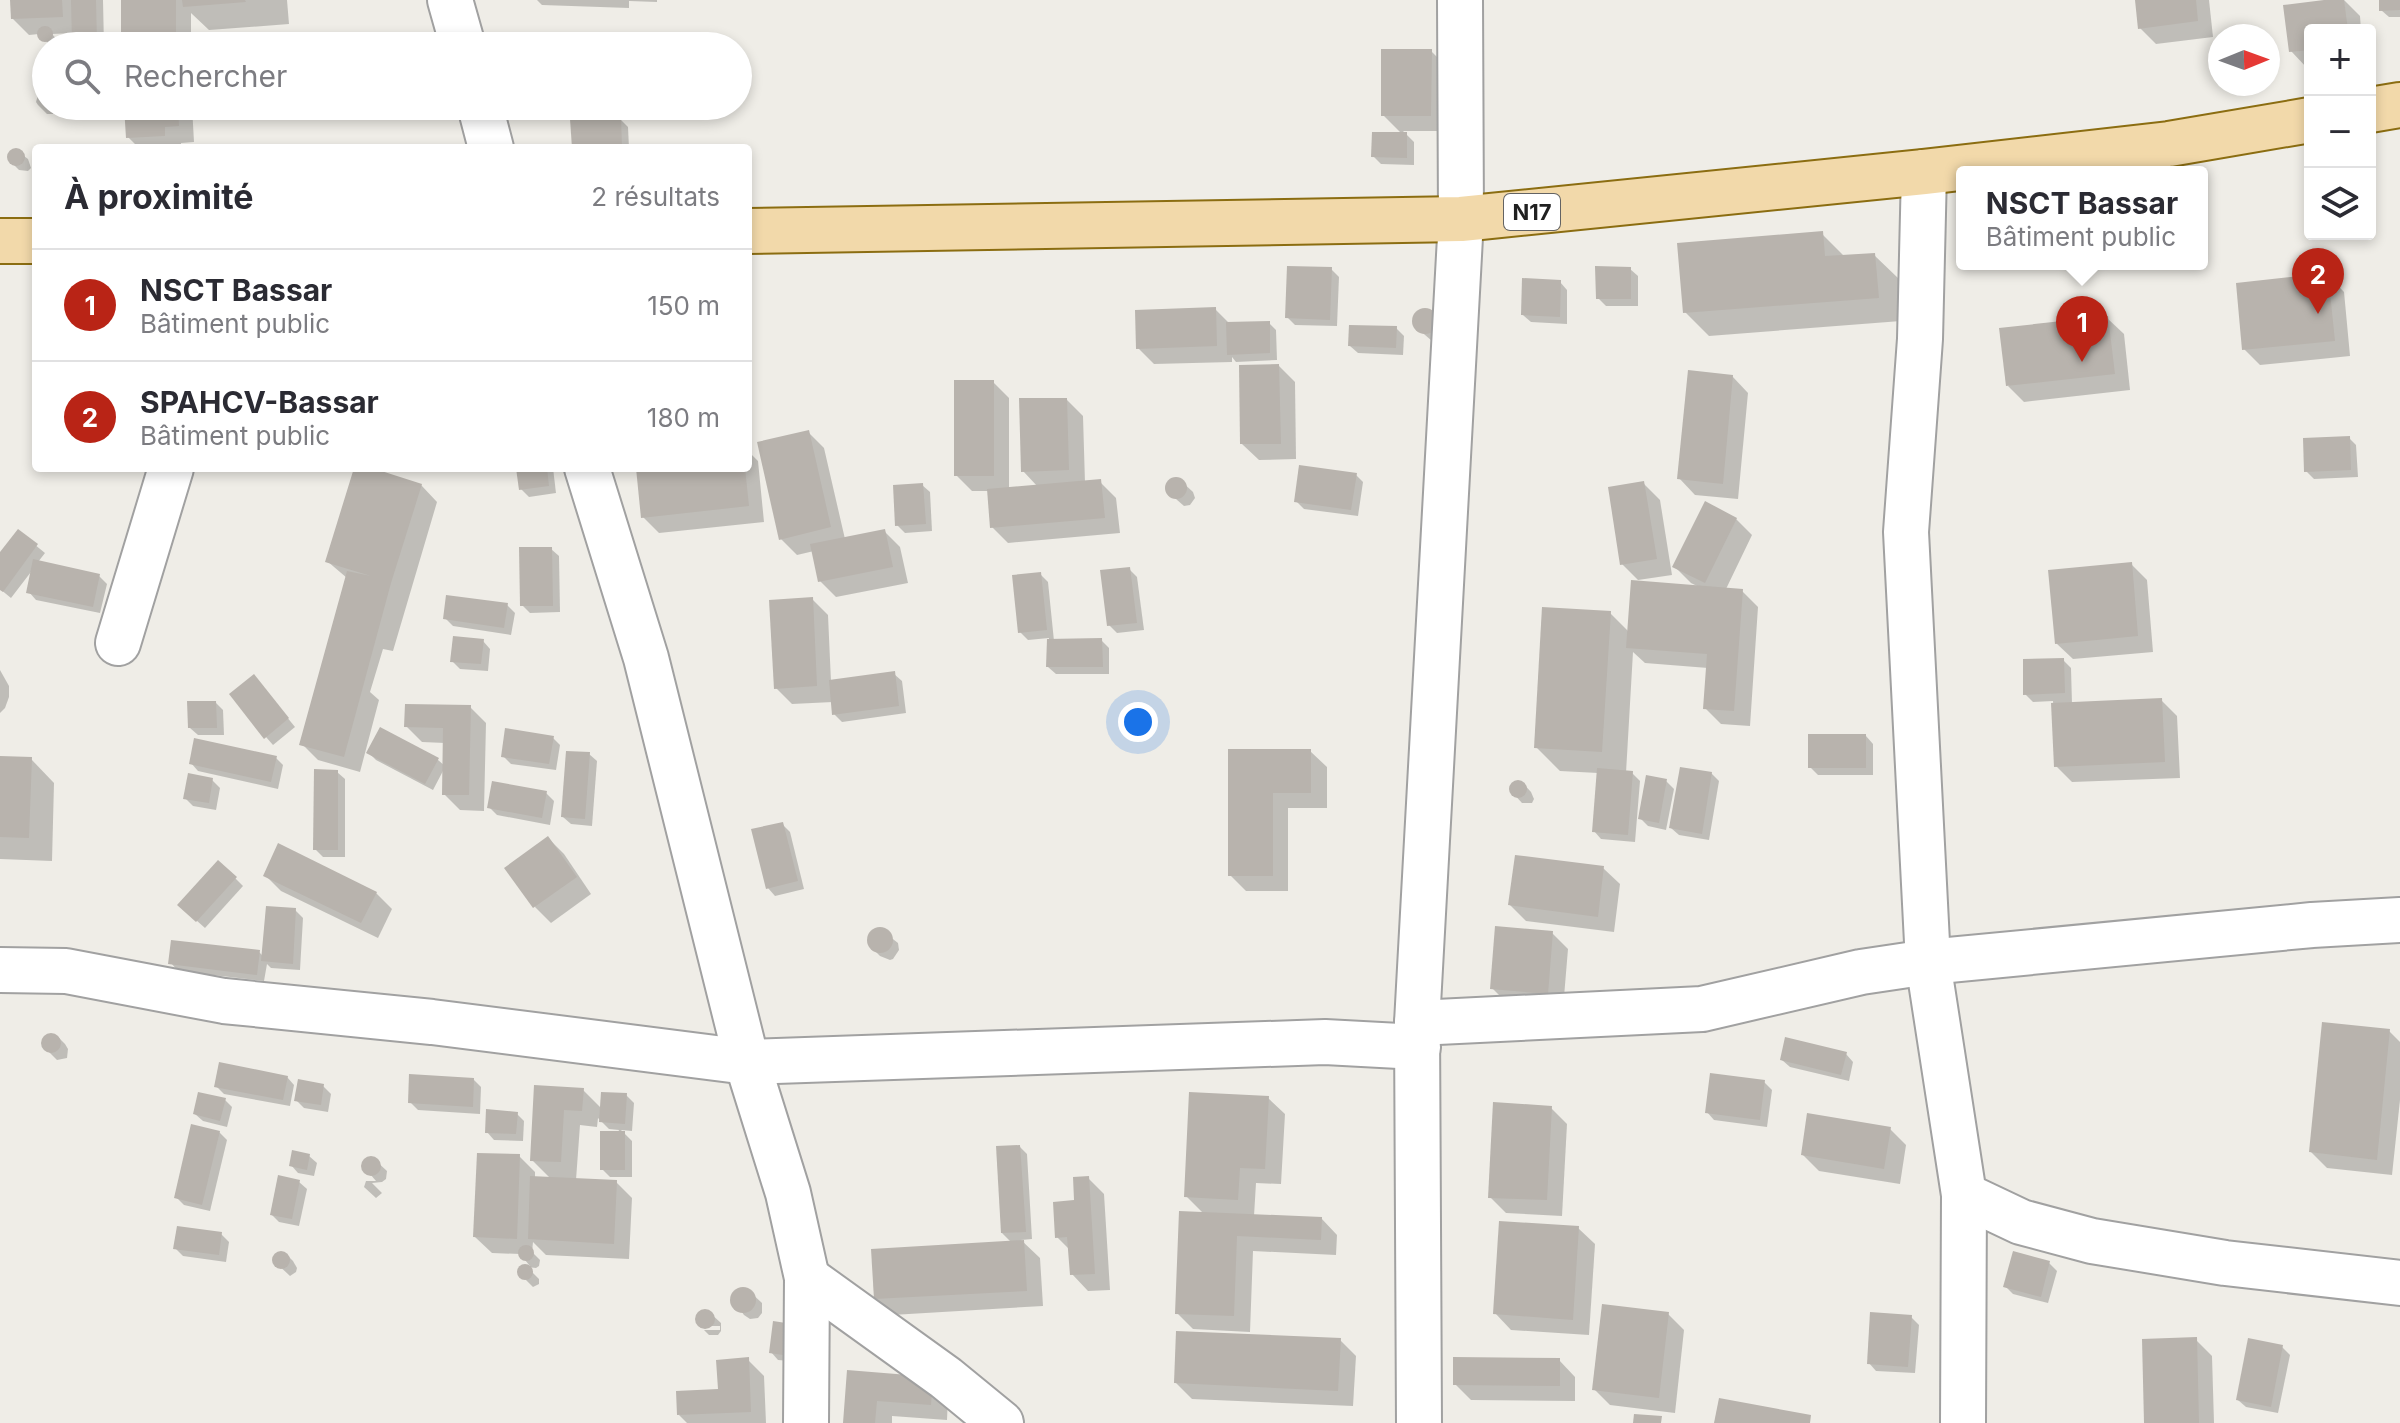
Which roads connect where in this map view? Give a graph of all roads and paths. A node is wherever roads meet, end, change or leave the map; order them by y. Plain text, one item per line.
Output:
1 (450, 0) edge
2 (1460, 0) edge
3 (459, 32) edge
4 (2400, 105) edge
5 (2376, 109) edge
6 (484, 120) edge
7 (2304, 121) edge
8 (490, 144) edge
9 (1976, 166) edge
10 (1956, 168) edge
11 (1924, 172) junction
12 (1461, 219) junction
13 (752, 231) edge
14 (0, 241) edge
15 (32, 241) edge
16 (170, 472) edge
17 (588, 472) edge
18 (118, 643) dead end
19 (2400, 920) edge
20 (1928, 962) junction
21 (0, 970) edge
22 (1418, 1035) junction
23 (747, 1062) junction
24 (1964, 1195) junction
25 (807, 1278) junction
26 (2400, 1283) edge
27 (806, 1423) edge
28 (1001, 1423) edge
29 (1419, 1423) edge
30 (1963, 1423) edge

1 - 3 street
2 - 12 street
4 - 5 main road
6 - 8 street
7 - 9 main road, N17
10 - 11 main road, N17
11 - 12 main road, N17
11 - 20 street
12 - 13 main road, N17
12 - 22 street
14 - 15 main road
16 - 18 street
17 - 23 street
19 - 20 street
20 - 22 street
20 - 24 street
21 - 23 street
22 - 23 street
22 - 29 street
23 - 25 street
24 - 26 street
24 - 30 street
25 - 27 street
25 - 28 street

